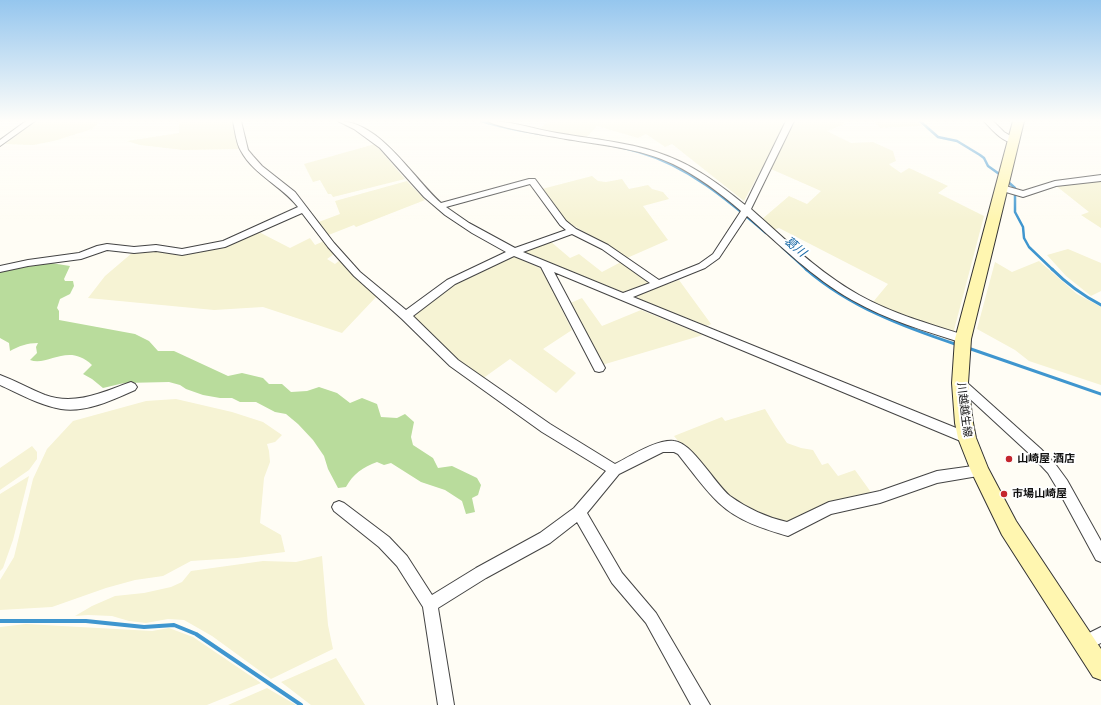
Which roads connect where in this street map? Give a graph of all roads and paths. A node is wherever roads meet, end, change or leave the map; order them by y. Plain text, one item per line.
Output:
1 (247, 154) edge
2 (389, 154) edge
3 (652, 154) edge
4 (774, 154) edge
5 (1011, 154) edge
6 (1101, 178) edge
7 (1002, 188) junction
8 (439, 206) junction
9 (304, 208) junction
10 (746, 209) junction
11 (573, 231) junction
12 (514, 252) junction
13 (545, 265) junction
14 (0, 269) edge
15 (658, 284) junction
16 (622, 297) junction
17 (406, 316) junction
18 (962, 343) junction
19 (599, 368) dead end
20 (0, 380) edge
21 (960, 383) junction
22 (131, 387) dead end
23 (967, 438) junction
24 (615, 470) junction
25 (980, 471) junction
26 (339, 507) dead end
27 (579, 512) junction
28 (1101, 555) edge
29 (430, 605) junction
30 (1092, 639) edge
31 (1101, 669) edge
32 (446, 705) edge
33 (702, 705) edge

1 - 9 street
2 - 8 street
3 - 10 street
4 - 10 street
5 - 7 main road, 川越越生線
6 - 7 street
7 - 18 main road, 川越越生線
8 - 11 street
8 - 12 street
9 - 14 street
9 - 17 street
10 - 15 street
10 - 18 street
11 - 12 street
11 - 15 street
12 - 13 street
12 - 17 street
13 - 16 street
13 - 19 street
15 - 16 street
16 - 23 street
17 - 24 street
18 - 21 main road, 川越越生線
20 - 22 street
21 - 23 main road, 川越越生線
21 - 28 street
23 - 25 main road, 川越越生線
24 - 25 street
24 - 27 street
25 - 30 main road, 川越越生線
26 - 29 street
27 - 29 street
27 - 33 street
29 - 32 street
30 - 31 main road, 川越越生線

